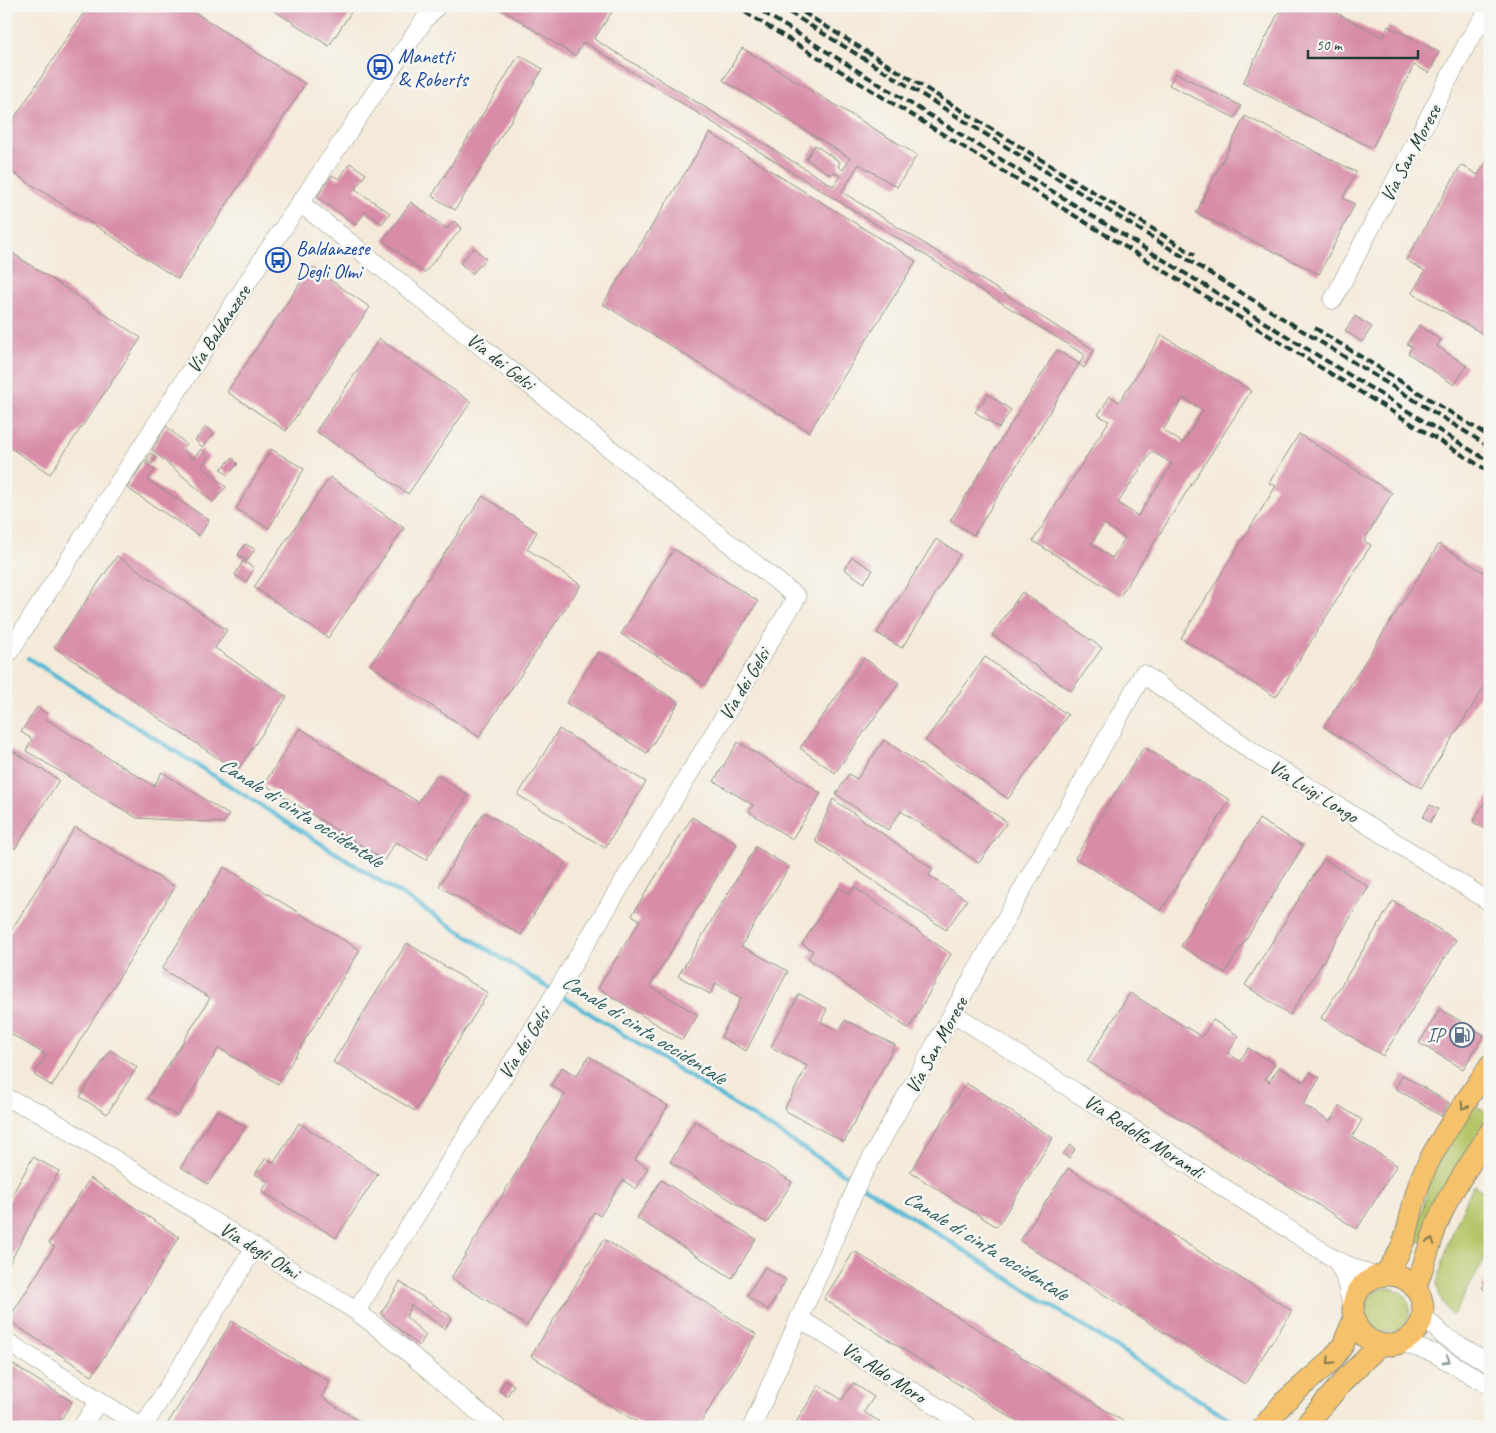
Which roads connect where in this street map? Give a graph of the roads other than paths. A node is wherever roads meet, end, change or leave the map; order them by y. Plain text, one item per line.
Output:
1 (437, 6) edge
2 (1490, 8) edge
3 (300, 203) junction
4 (1332, 300) dead end
5 (6, 657) edge
6 (1142, 674) joint
7 (1490, 902) edge
8 (953, 1013) junction
9 (1490, 1065) edge
10 (6, 1098) edge
11 (1490, 1132) edge
12 (256, 1247) junction
13 (1336, 1260) junction
14 (1380, 1276) junction
15 (1416, 1287) junction
16 (356, 1311) junction
17 (1354, 1314) junction
18 (1423, 1316) junction
19 (799, 1318) junction
20 (6, 1341) edge
21 (1391, 1344) junction
22 (1490, 1364) edge
23 (1490, 1386) edge
24 (99, 1400) junction
25 (1263, 1426) edge
26 (82, 1427) edge
27 (142, 1427) edge
28 (497, 1427) edge
29 (752, 1427) edge
30 (969, 1427) edge
31 (1304, 1427) edge

1 - 3 street, Via Baldanzese
2 - 4 street, Via San Morese
3 - 5 street, Via Baldanzese
3 - 16 street, Via dei Gelsi
6 - 7 street, Via Luigi Longo
6 - 8 street, Via San Morese
8 - 13 street, Via Rodolfo Morandi
8 - 19 street, Via San Morese
9 -> 14 main road
10 - 12 street, Via degli Olmi
15 -> 11 main road
12 - 16 street, Via degli Olmi
12 - 27 street
13 - 14 street, Via Rodolfo Morandi
13 - 17 street
14 - 15 main road
14 - 17 main road
15 - 18 main road
16 - 28 street, Via degli Olmi
17 - 21 main road
17 -> 25 main road
18 - 21 main road
18 - 22 street
19 - 29 street, Via San Morese
19 - 30 street, Via Aldo Moro
20 - 24 street
21 -> 23 street
21 - 31 main road
24 - 26 street
24 - 27 street

